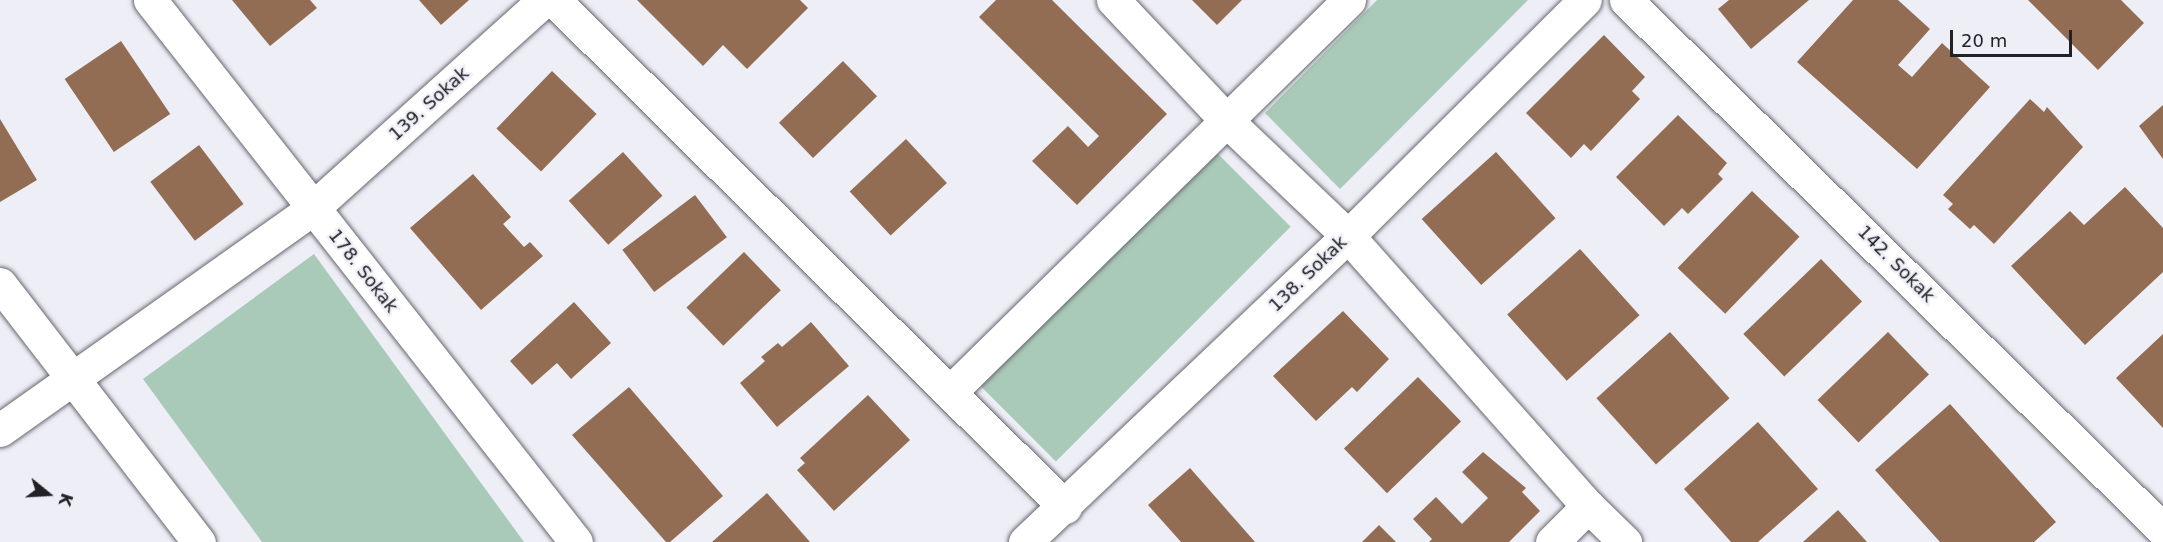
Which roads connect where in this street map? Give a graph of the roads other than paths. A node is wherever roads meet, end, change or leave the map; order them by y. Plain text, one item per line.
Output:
1 (150, 0) edge
2 (544, 0) edge
3 (554, 0) edge
4 (1113, 0) edge
5 (1349, 0) edge
6 (1585, 0) edge
7 (1626, 0) edge
8 (1225, 119) junction
9 (313, 207) junction
10 (1348, 236) junction
11 (0, 284) edge
12 (74, 381) junction
13 (951, 391) junction
14 (0, 430) edge
15 (1588, 506) junction
16 (1065, 507) junction
17 (2163, 530) edge
18 (199, 542) edge
19 (576, 542) edge
20 (1025, 542) edge
21 (1552, 542) edge
22 (1625, 542) edge
23 (2150, 542) edge

1 - 9 street, 178. Sokak
2 - 9 street, 139. Sokak
3 - 13 street
4 - 8 street
5 - 8 street
6 - 10 street, 138. Sokak
7 - 17 street, 142. Sokak
8 - 10 street
8 - 13 street
9 - 12 street, 139. Sokak
9 - 19 street, 178. Sokak
10 - 15 street
10 - 16 street, 138. Sokak
11 - 12 street
12 - 14 street, 139. Sokak
12 - 18 street
13 - 16 street
15 - 21 street
15 - 22 street
16 - 20 street, 138. Sokak
17 - 23 street

